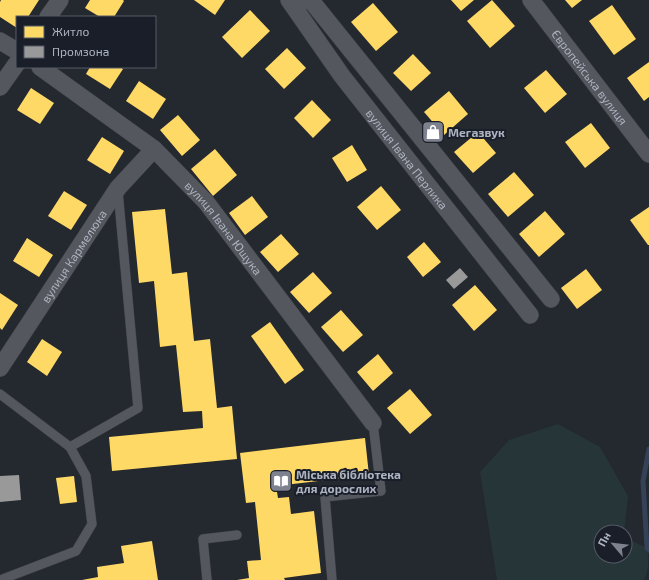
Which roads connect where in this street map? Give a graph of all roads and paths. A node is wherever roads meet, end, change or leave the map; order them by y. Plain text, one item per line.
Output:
1 (60, 0) edge
2 (289, 0) edge
3 (307, 0) edge
4 (531, 0) edge
5 (49, 16) edge
6 (0, 41) edge
7 (16, 50) edge
8 (16, 64) edge
9 (41, 68) edge
10 (0, 87) edge
11 (154, 149) junction
12 (649, 154) edge
13 (118, 188) junction
14 (552, 299) dead end
15 (530, 315) dead end
16 (0, 368) edge
17 (0, 394) edge
18 (373, 423) joint
19 (70, 447) junction
20 (237, 535) dead end
21 (0, 580) edge
22 (207, 580) edge
23 (332, 580) edge

1 - 5 street
2 - 15 street, вулиця Івана Перлика
3 - 14 street, вулиця Івана Перлика
4 - 12 street, Європейська вулиця
6 - 7 street
8 - 10 street
9 - 11 street, вулиця Івана Ющука
11 - 13 street, вулиця Кармелюка
11 - 18 street, вулиця Івана Ющука
13 - 16 street, вулиця Кармелюка
13 - 19 lane
17 - 19 lane
18 - 23 lane
19 - 21 lane
20 - 22 lane

